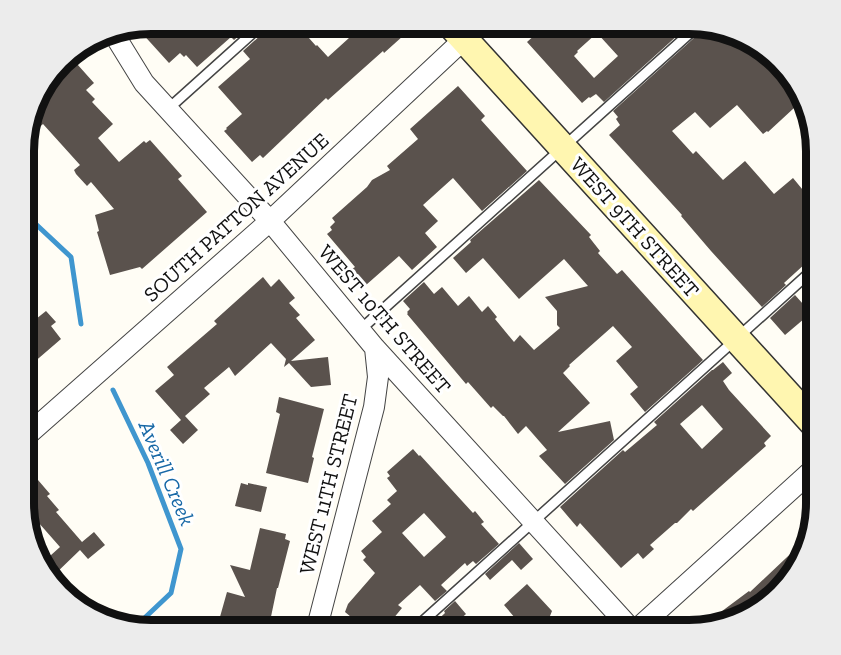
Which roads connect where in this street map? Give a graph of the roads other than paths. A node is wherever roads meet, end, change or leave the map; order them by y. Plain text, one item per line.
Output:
1 (250, 34) edge
2 (460, 35) edge
3 (467, 35) edge
4 (688, 35) edge
5 (118, 40) edge
6 (168, 109) junction
7 (562, 147) junction
8 (270, 221) junction
9 (806, 276) edge
10 (360, 330) junction
11 (736, 338) junction
12 (375, 348) junction
13 (806, 415) edge
14 (35, 428) edge
15 (806, 476) edge
16 (533, 521) junction
17 (319, 620) edge
18 (424, 620) edge
19 (624, 620) edge
20 (646, 620) edge

1 - 6 lane
2 - 8 street, SOUTH PATTON AVENUE
3 - 7 main road, WEST 9TH STREET
4 - 7 lane
5 - 6 street, WEST 10TH STREET
6 - 8 street, WEST 10TH STREET
7 - 10 lane
7 - 11 main road, WEST 9TH STREET
8 - 10 street, WEST 10TH STREET
8 - 14 street, SOUTH PATTON AVENUE
9 - 11 lane
10 - 12 street, WEST 10TH STREET
11 - 13 main road, WEST 9TH STREET
11 - 16 lane
12 - 16 street, WEST 10TH STREET
12 - 17 street, WEST 11TH STREET
15 - 20 street
16 - 18 lane
16 - 19 street, WEST 10TH STREET

